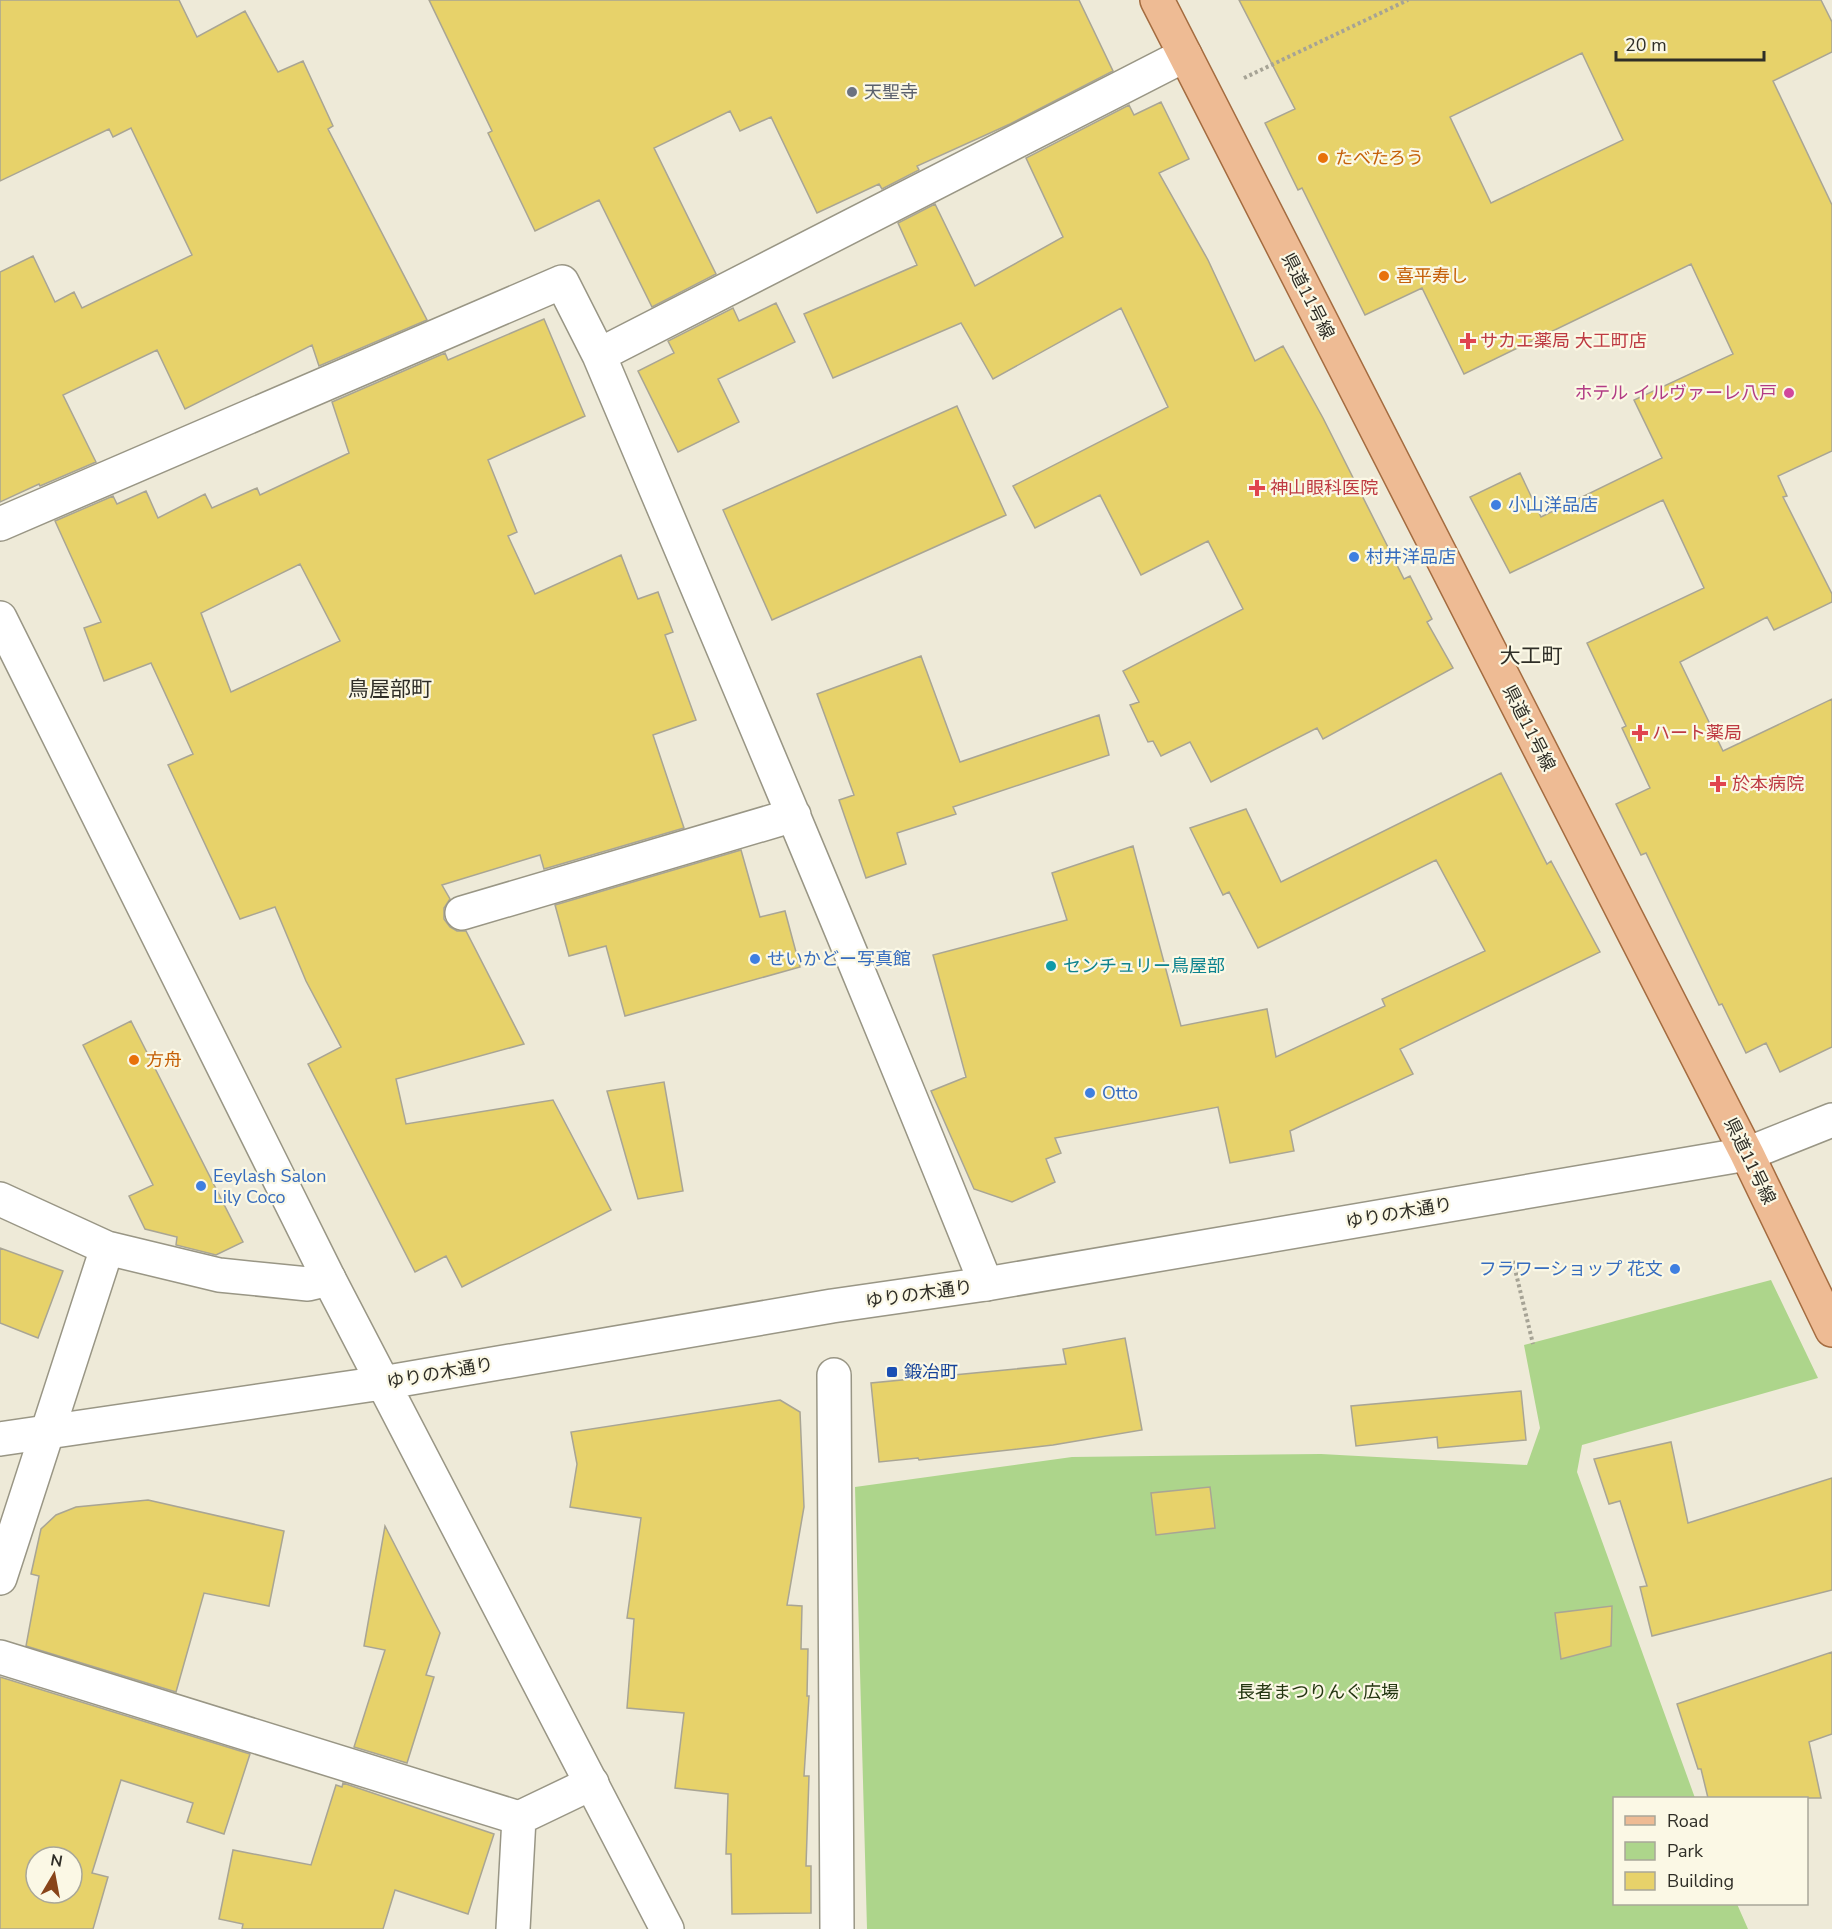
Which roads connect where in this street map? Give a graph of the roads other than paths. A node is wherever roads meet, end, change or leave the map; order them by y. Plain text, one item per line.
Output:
1 (1157, 0) edge
2 (1185, 55) junction
3 (599, 355) junction
4 (0, 524) edge
5 (0, 618) edge
6 (794, 815) junction
7 (462, 913) dead end
8 (1832, 1120) edge
9 (1747, 1154) junction
10 (0, 1199) edge
11 (108, 1248) junction
12 (329, 1279) junction
13 (986, 1284) junction
14 (1832, 1330) edge
15 (834, 1375) dead end
16 (382, 1383) junction
17 (50, 1431) junction
18 (0, 1438) edge
19 (0, 1578) edge
20 (0, 1657) edge
21 (592, 1783) junction
22 (519, 1818) junction
23 (513, 1929) edge
24 (667, 1929) edge
25 (837, 1929) edge

1 - 2 main road, 県道11号線
2 - 3 street
2 - 9 main road, 県道11号線
3 - 4 street
3 - 6 street
5 - 12 street
6 - 7 street
6 - 13 street
8 - 9 street, ゆりの木通り
9 - 13 street, ゆりの木通り
9 - 14 main road, 県道11号線
10 - 11 street
11 - 12 street
11 - 17 street
12 - 16 street
13 - 16 street, ゆりの木通り
15 - 25 street
16 - 17 street, ゆりの木通り
16 - 21 street
17 - 18 street, ゆりの木通り
17 - 19 street
20 - 22 street
21 - 22 street
21 - 24 street
22 - 23 street

